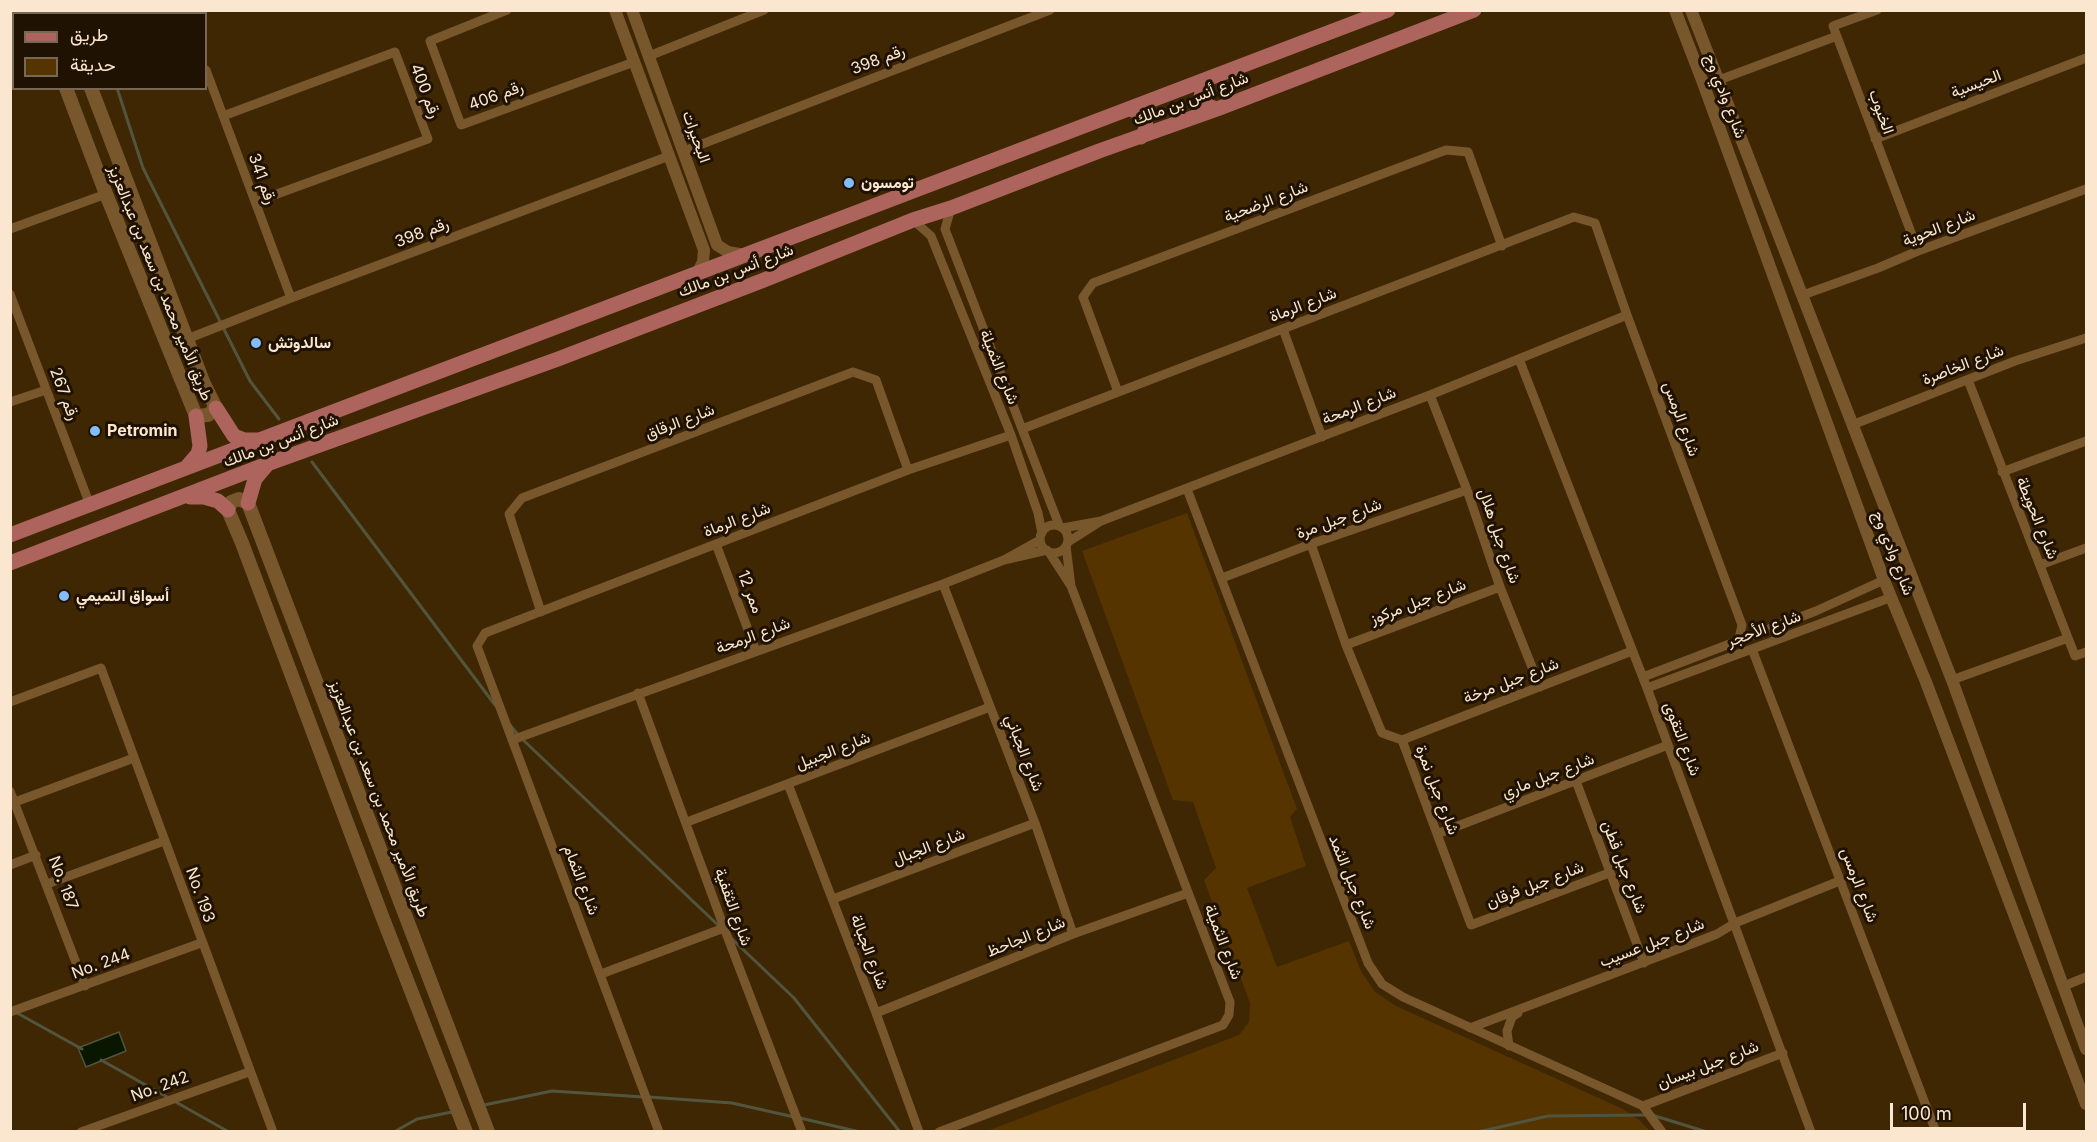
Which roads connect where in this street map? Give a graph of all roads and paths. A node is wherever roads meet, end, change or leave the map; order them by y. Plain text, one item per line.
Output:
1 (507, 10) edge
2 (615, 10) edge
3 (632, 10) edge
4 (731, 10) edge
5 (764, 10) edge
6 (1050, 10) edge
7 (1388, 10) edge
8 (1474, 10) edge
9 (1674, 10) edge
10 (1690, 10) edge
11 (1877, 10) edge
12 (735, 22) junction
13 (1837, 36) junction
14 (649, 56) junction
15 (2086, 58) edge
16 (634, 62) junction
17 (207, 73) edge
18 (1719, 80) junction
19 (1204, 82) junction
20 (67, 90) edge
21 (92, 90) edge
22 (1130, 109) junction
23 (1217, 109) junction
24 (223, 116) junction
25 (1141, 137) junction
26 (1875, 139) junction
27 (684, 151) junction
28 (669, 156) junction
29 (2086, 189) edge
30 (106, 194) junction
31 (255, 202) junction
32 (951, 208) junction
33 (913, 220) junction
34 (1595, 223) joint
35 (711, 225) junction
36 (696, 228) junction
37 (10, 229) edge
38 (1502, 246) junction
39 (1918, 251) junction
40 (746, 255) junction
41 (697, 274) junction
42 (10, 294) edge
43 (1803, 295) junction
44 (291, 298) junction
45 (1627, 315) junction
46 (1283, 329) junction
47 (2086, 338) edge
48 (187, 339) junction
49 (1519, 359) junction
50 (1968, 380) junction
51 (46, 390) junction
52 (1118, 392) junction
53 (1430, 395) junction
54 (10, 402) edge
55 (216, 408) junction
56 (196, 416) junction
57 (1852, 425) junction
58 (1022, 429) junction
59 (1011, 435) junction
60 (1322, 437) junction
61 (264, 440) junction
62 (2086, 441) edge
63 (267, 464) junction
64 (184, 470) junction
65 (908, 470) junction
66 (2002, 472) junction
67 (1187, 489) junction
68 (1467, 490) junction
69 (184, 497) junction
70 (248, 503) junction
71 (90, 505) junction
72 (228, 510) junction
73 (1101, 521) junction
74 (1061, 526) junction
75 (10, 535) edge
76 (1041, 536) junction
77 (716, 544) junction
78 (1067, 544) junction
79 (1311, 544) junction
80 (2086, 548) edge
81 (1048, 551) junction
82 (1004, 560) junction
83 (10, 563) edge
84 (2040, 565) junction
85 (1222, 578) junction
86 (1884, 580) junction
87 (943, 584) junction
88 (1071, 585) junction
89 (1500, 587) junction
90 (1892, 597) junction
91 (1816, 610) junction
92 (541, 612) junction
93 (1821, 623) junction
94 (1742, 625) junction
95 (1756, 633) junction
96 (2068, 638) junction
97 (1738, 639) junction
98 (480, 641) joint
99 (1346, 645) junction
100 (1752, 649) junction
101 (756, 651) junction
102 (1632, 651) junction
103 (2086, 652) edge
104 (1643, 677) junction
105 (1952, 680) junction
106 (1540, 687) junction
107 (1647, 688) junction
108 (638, 693) junction
109 (10, 702) edge
110 (990, 707) junction
111 (512, 740) junction
112 (1402, 740) junction
113 (1668, 745) junction
114 (134, 758) junction
115 (1576, 782) junction
116 (788, 784) junction
117 (10, 791) edge
118 (15, 802) junction
119 (687, 822) junction
120 (1035, 823) junction
121 (1437, 834) junction
122 (164, 841) junction
123 (36, 855) junction
124 (10, 865) edge
125 (1609, 873) junction
126 (1842, 880) junction
127 (47, 884) junction
128 (1188, 893) junction
129 (833, 900) junction
130 (1735, 924) junction
131 (1471, 925) joint
132 (724, 928) junction
133 (1073, 934) junction
134 (201, 943) junction
135 (1644, 963) junction
136 (601, 974) junction
137 (2086, 977) edge
138 (86, 986) junction
139 (2064, 986) junction
140 (1521, 1010) junction
141 (10, 1012) edge
142 (876, 1013) junction
143 (1470, 1028) junction
144 (1509, 1046) junction
145 (2086, 1049) edge
146 (1783, 1053) junction
147 (249, 1072) junction
148 (2082, 1081) edge
149 (2086, 1102) edge
150 (1643, 1106) junction
151 (81, 1131) edge
152 (273, 1131) edge
153 (466, 1131) edge
154 (488, 1131) edge
155 (659, 1131) edge
156 (802, 1131) edge
157 (919, 1131) edge
158 (939, 1131) edge
159 (1662, 1131) edge
160 (1811, 1131) edge
161 (1936, 1131) edge

1 - 16 street, رقم 406
2 - 16 street, البحيرات
3 - 14 street, البحيرات
4 - 12 street
5 - 12 street
6 - 27 street, رقم 398
7 - 19 main road, شارع أنس بن مالك
8 - 23 main road, شارع أنس بن مالك
9 - 86 street, شارع وادي وج
10 - 18 street, شارع وادي وج
11 - 13 street
12 - 14 street
13 - 18 street
13 - 26 street, الخبوب
14 - 27 street, البحيرات
15 - 26 street, الحيسية
16 - 28 street, البحيرات
17 - 24 street, رقم 341
18 - 43 street, شارع وادي وج
19 - 22 main road, شارع أنس بن مالك
19 - 23 main road
20 - 30 main road, طريق الأمير محمد بن سعد بن عبدالعزيز
21 - 48 main road, طريق الأمير محمد بن سعد بن عبدالعزيز
22 - 25 main road
22 - 40 main road, شارع أنس بن مالك
23 - 25 main road, شارع أنس بن مالك
24 - 31 street, رقم 341
24 - 31 street, رقم 400
25 - 32 main road, شارع أنس بن مالك
26 - 39 street, الخبوب
27 - 35 street, البحيرات
28 - 36 street, البحيرات
28 - 44 street, رقم 398
29 - 39 street, شارع الحوية
30 - 37 street
30 - 56 main road, طريق الأمير محمد بن سعد بن عبدالعزيز
31 - 44 street, رقم 341
32 - 33 main road, شارع أنس بن مالك
32 - 58 street, شارع الثميلة
33 - 59 street, شارع الثميلة
33 - 63 main road, شارع أنس بن مالك
34 - 38 street, شارع الرماة
34 - 45 street, شارع الرمس
35 - 36 street
35 - 40 street, البحيرات
36 - 41 street, البحيرات
38 - 46 street, شارع الرماة
38 - 52 street, شارع الرضحية
39 - 43 street, شارع الحوية
40 - 41 main road, شارع أنس بن مالك
41 - 61 main road, شارع أنس بن مالك
42 - 51 street, رقم 267
43 - 57 street, شارع وادي وج
44 - 48 street, رقم 398
45 - 49 street, شارع الرمحة
45 - 94 street, شارع الرمس
46 - 52 street, شارع الرماة
46 - 60 street
47 - 50 street, شارع الخاصرة
48 - 55 main road, طريق الأمير محمد بن سعد بن عبدالعزيز
49 - 53 street, شارع الرمحة
49 - 102 street, شارع التقوى
50 - 57 street, شارع الخاصرة
50 - 66 street, شارع الحويطة
51 - 54 street
51 - 71 street, رقم 267
52 - 58 street, شارع الرماة
53 - 60 street, شارع الرمحة
53 - 68 street, شارع جبل هلال
55 - 56 main road, طريق الأمير محمد بن سعد بن عبدالعزيز
55 - 61 main road
56 - 64 main road
57 - 105 street, شارع وادي وج
58 - 74 street, شارع الثميلة
59 - 65 street, شارع الرماة
59 - 76 street, شارع الثميلة
60 - 67 street, شارع الرمحة
61 - 64 main road, شارع أنس بن مالك
62 - 66 street
63 - 69 main road, شارع أنس بن مالك
63 - 70 main road
64 - 71 main road, شارع أنس بن مالك
65 - 77 street, شارع الرماة
65 - 92 street, شارع الرقاق
66 - 84 street, شارع الحويطة
67 - 73 street, شارع الرمحة
67 - 85 street, شارع جبل الثمد
68 - 79 street, شارع جبل مرة
68 - 89 street, شارع جبل هلال
69 - 72 main road
69 - 83 main road, شارع أنس بن مالك
70 - 72 main road
70 - 154 main road, طريق الأمير محمد بن سعد بن عبدالعزيز
71 - 75 main road, شارع أنس بن مالك
72 - 153 main road
73 - 74 street
73 - 78 street
74 - 76 street
74 - 78 street
76 - 81 street
76 - 82 street
77 - 92 street, شارع الرماة
77 - 101 street, ممر 12
78 - 81 street
78 - 88 street
79 - 85 street, شارع جبل مرة
79 - 99 street, شارع جبل نمرة
80 - 84 street
81 - 82 street
81 - 88 street
82 - 87 street, شارع الرمحة
84 - 96 street, شارع الحويطة
85 - 143 street, شارع جبل الثمد
86 - 90 street, شارع وادي وج
86 - 91 street, شارع الأحجر
87 - 101 street, شارع الرمحة
87 - 110 street, شارع الجباني
88 - 128 street, شارع الثميلة
89 - 99 street, شارع جبل مركوز
89 - 106 street, شارع جبل هلال
90 - 93 street, شارع الأحجر
90 - 148 street, شارع وادي وج
91 - 93 street
91 - 95 street, شارع الأحجر
92 - 98 street, شارع الرماة
93 - 100 street, شارع الأحجر
94 - 95 street
94 - 97 street
95 - 97 street, شارع الأحجر
96 - 103 street, شارع الحويطة
96 - 105 street
97 - 104 street, شارع الأحجر
98 - 111 street, شارع الثمام
99 - 112 street, شارع جبل نمرة
100 - 107 street, شارع الأحجر
100 - 126 street, شارع الرمس
101 - 108 street, شارع الرمحة
102 - 104 street, شارع التقوى
102 - 106 street, شارع جبل مرخة
104 - 107 street, شارع التقوى
105 - 139 street, شارع وادي وج
106 - 112 street, شارع جبل مرخة
107 - 113 street, شارع التقوى
108 - 111 street, شارع الرمحة
108 - 119 street, شارع الثقفية
109 - 114 street, No. 193
110 - 116 street, شارع الجبيل
110 - 120 street, شارع الجباني
111 - 136 street, شارع الثمام
112 - 121 street, شارع جبل نمرة
113 - 115 street, شارع جبل ماري
113 - 130 street, شارع التقوى
114 - 118 street
114 - 122 street, No. 193
115 - 121 street, شارع جبل ماري
115 - 125 street, شارع جبل قطن
116 - 119 street, شارع الجبيل
116 - 129 street, شارع الجبالة
117 - 118 street, No. 187
118 - 123 street, No. 187
119 - 132 street, شارع الثقفية
120 - 129 street, شارع الجبال
120 - 133 street, شارع الجباني
121 - 131 street, شارع جبل نمرة
122 - 127 street
122 - 134 street, No. 193
123 - 124 street
123 - 127 street, No. 187
125 - 131 street, شارع جبل فرقان
125 - 135 street, شارع جبل قطن
126 - 130 street, شارع جبل عسيب
126 - 161 street, شارع الرمس
127 - 138 street, No. 187
128 - 133 street, شارع الجاحظ
128 - 158 street, شارع الثميلة
129 - 142 street, شارع الجبالة
130 - 135 street, شارع جبل عسيب
130 - 146 street, شارع التقوى
132 - 136 street
132 - 156 street, شارع الثقفية
133 - 142 street, شارع الجاحظ
134 - 138 street, No. 244
134 - 147 street, No. 193
135 - 140 street, شارع جبل عسيب
136 - 155 street, شارع الثمام
137 - 139 street
138 - 141 street, No. 244
139 - 145 street, شارع وادي وج
140 - 143 street, شارع جبل عسيب
140 - 144 street
142 - 157 street, شارع الجبالة
143 - 144 street, شارع جبل الثمد
144 - 150 street, شارع جبل الثمد
146 - 150 street, شارع جبل بيسان
146 - 160 street, شارع التقوى
147 - 151 street, No. 242
147 - 152 street, No. 193
148 - 149 street, شارع وادي وج
150 - 159 street, شارع جبل الثمد

